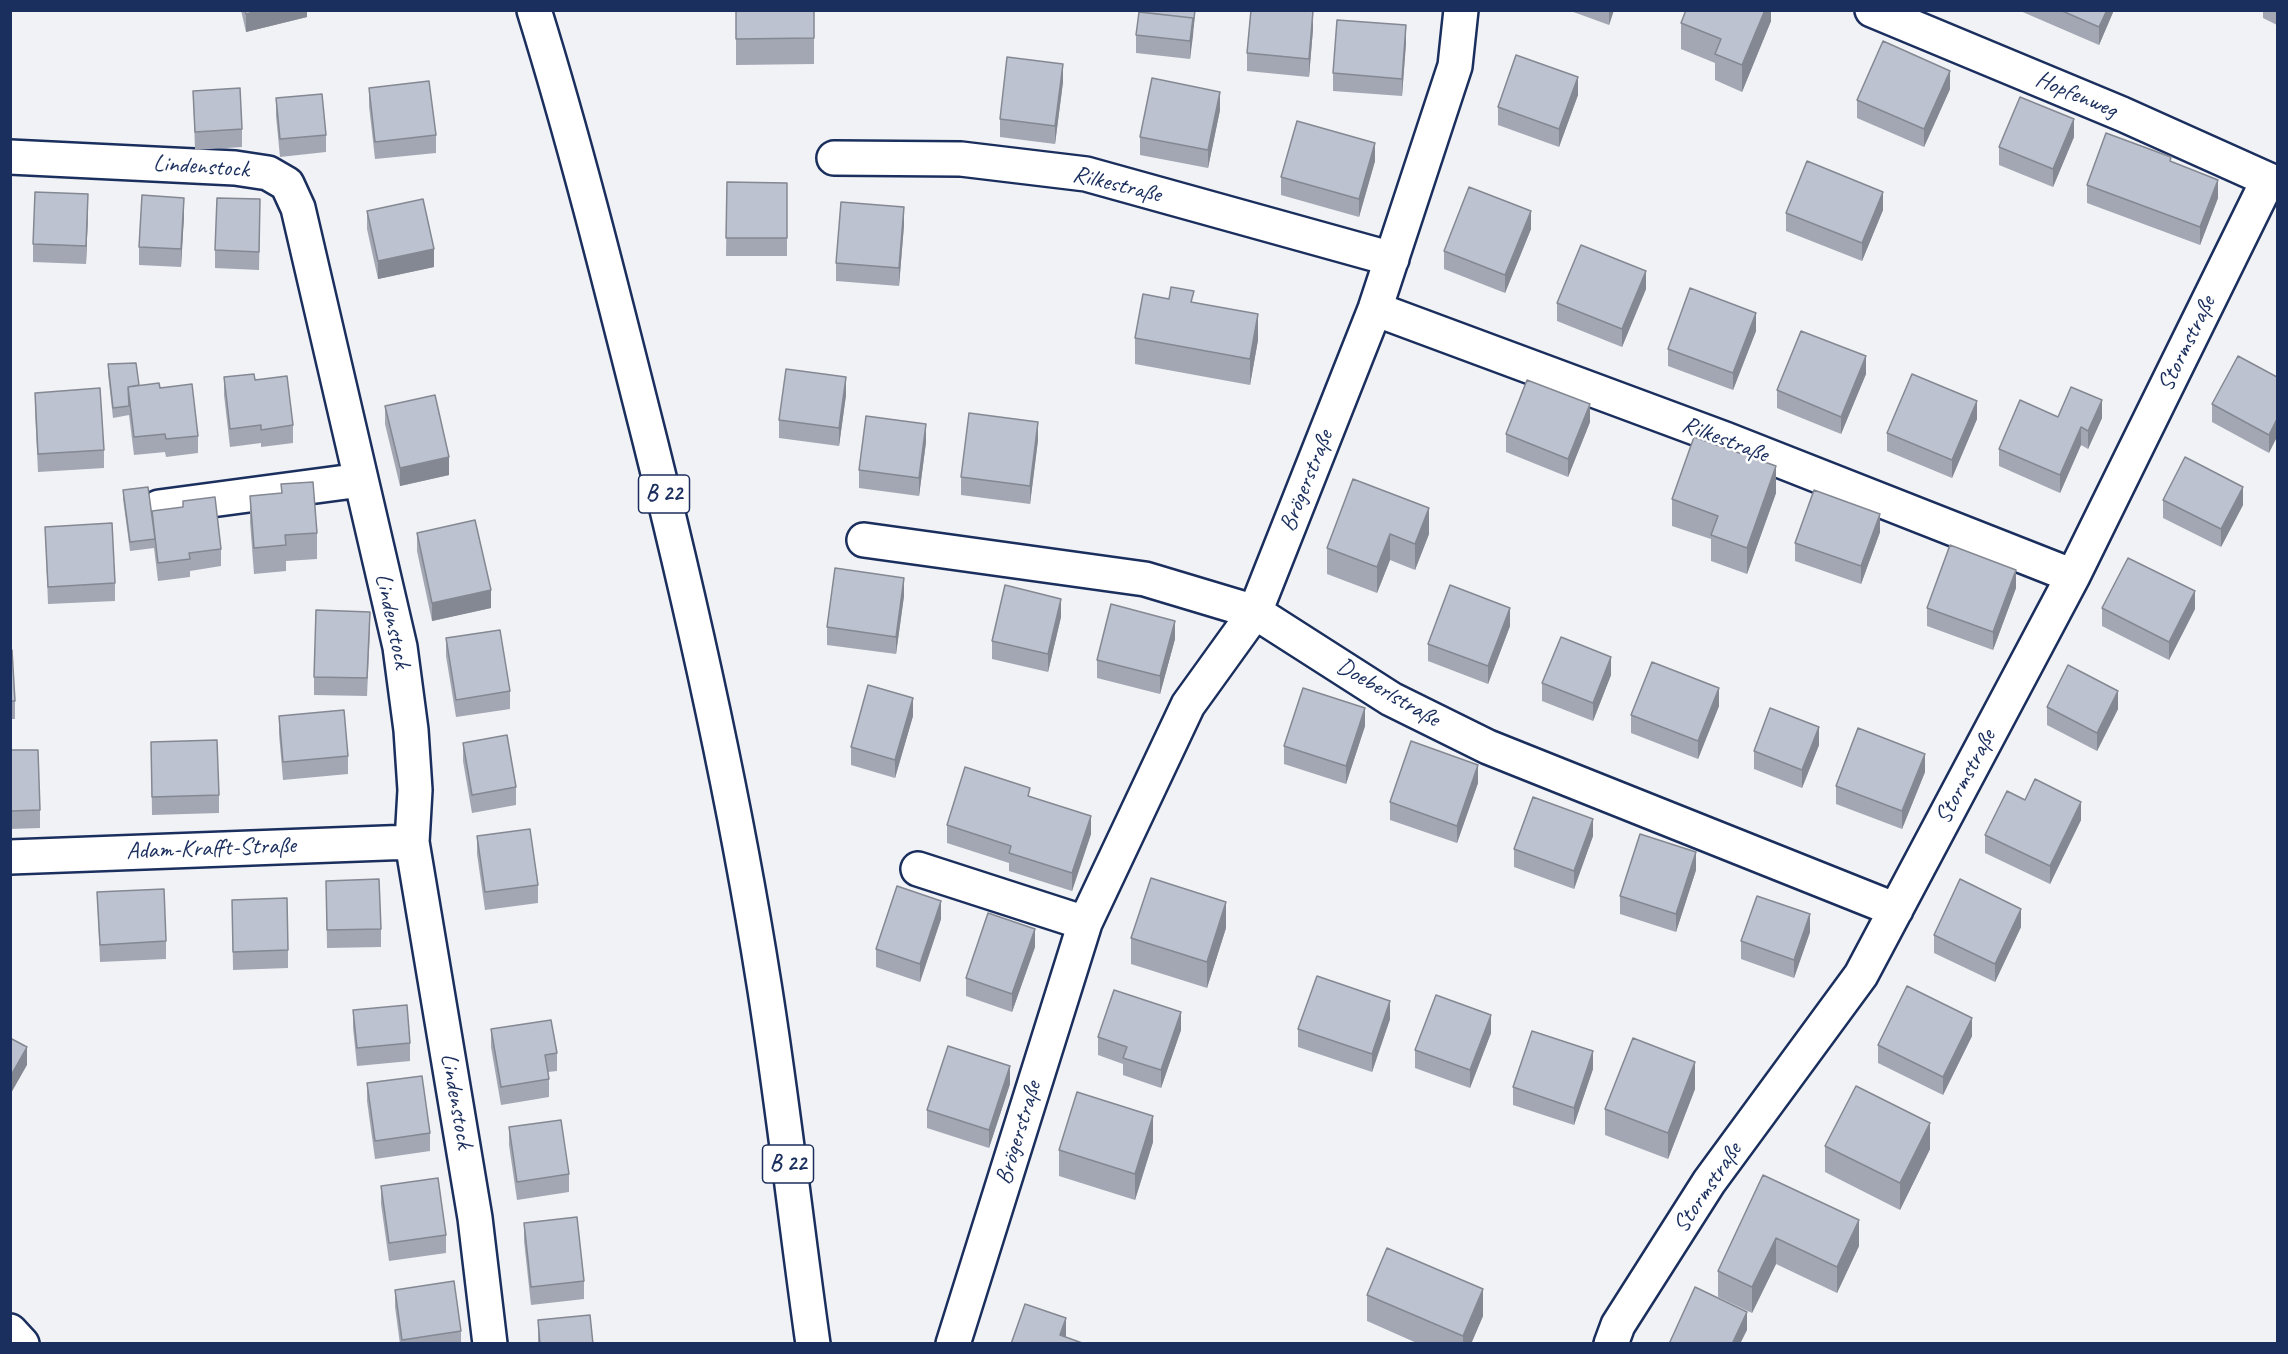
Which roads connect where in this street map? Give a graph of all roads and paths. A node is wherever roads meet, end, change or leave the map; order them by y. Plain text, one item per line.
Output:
1 (534, 10) edge
2 (1461, 10) edge
3 (1872, 10) edge
4 (10, 157) edge
5 (834, 158) dead end
6 (2273, 182) edge
7 (1392, 260) junction
8 (1375, 309) junction
9 (361, 480) junction
10 (159, 507) dead end
11 (864, 540) dead end
12 (2073, 576) junction
13 (1255, 612) junction
14 (412, 842) junction
15 (10, 857) edge
16 (918, 869) dead end
17 (1896, 910) junction
18 (1085, 923) junction
19 (10, 1330) edge
20 (22, 1344) edge
21 (490, 1344) edge
22 (813, 1344) edge
23 (953, 1344) edge
24 (1611, 1344) edge

1 - 22 street, B 22
2 - 7 street, Brögerstraße
3 - 6 street, Hopfenweg
4 - 9 street, Lindenstock
5 - 7 street, Rilkestraße
6 - 12 street, Stormstraße
7 - 8 street, Brögerstraße
8 - 12 street, Rilkestraße
8 - 13 street, Brögerstraße
9 - 10 street
9 - 14 street, Lindenstock
11 - 13 street, Doeberlstraße
12 - 17 street, Stormstraße
13 - 17 street, Doeberlstraße
13 - 18 street, Brögerstraße
14 - 15 street, Adam-Krafft-Straße
14 - 21 street, Lindenstock
16 - 18 street
17 - 24 street, Stormstraße
18 - 23 street, Brögerstraße
19 - 20 street

